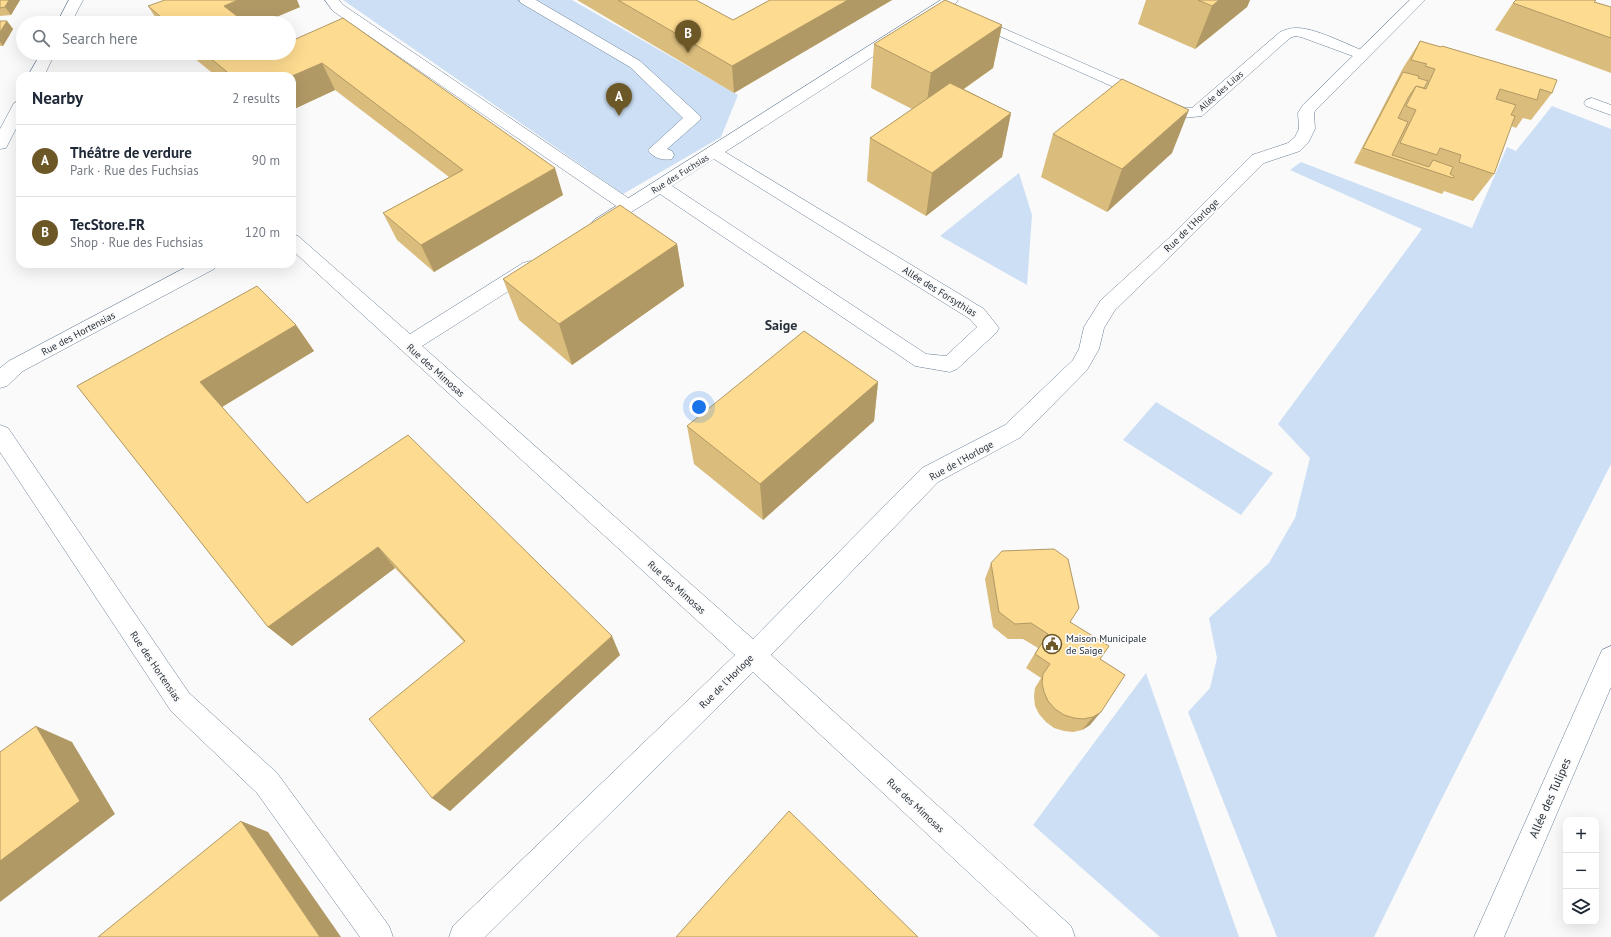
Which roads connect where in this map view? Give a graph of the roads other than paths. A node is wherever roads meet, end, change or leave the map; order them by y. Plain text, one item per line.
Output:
1 (76, 0) edge
2 (332, 0) edge
3 (526, 0) edge
4 (1418, 0) edge
5 (953, 7) edge
6 (68, 16) edge
7 (1361, 55) junction
8 (44, 60) edge
9 (38, 72) edge
10 (1592, 103) dead end
11 (1611, 110) edge
12 (16, 114) edge
13 (0, 144) edge
14 (714, 152) junction
15 (666, 155) dead end
16 (660, 186) junction
17 (628, 206) junction
18 (589, 231) edge
19 (296, 244) edge
20 (542, 261) edge
21 (199, 268) edge
22 (408, 345) junction
23 (0, 380) edge
24 (0, 434) edge
25 (752, 655) junction
26 (1611, 658) edge
27 (378, 937) edge
28 (464, 937) edge
29 (1060, 937) edge
30 (1489, 937) edge

1 - 6 street
2 - 17 street
3 - 15 street
4 - 7 street, Rue de l'Horloge
5 - 7 street, Allée des Lilas
5 - 14 street, Rue des Fuchsias
7 - 25 street, Rue de l'Horloge
8 - 9 street
10 - 11 street
12 - 13 street
14 - 16 street, Rue des Fuchsias
14 - 16 street, Allée des Forsythias
16 - 17 street, Rue des Fuchsias
17 - 18 street, Rue des Fuchsias
19 - 22 street, Rue des Mimosas
20 - 22 street
21 - 23 street, Rue des Hortensias
22 - 25 street, Rue des Mimosas
24 - 27 street, Rue des Hortensias
25 - 28 street, Rue de l'Horloge
25 - 29 street, Rue des Mimosas
26 - 30 street, Allée des Tulipes

